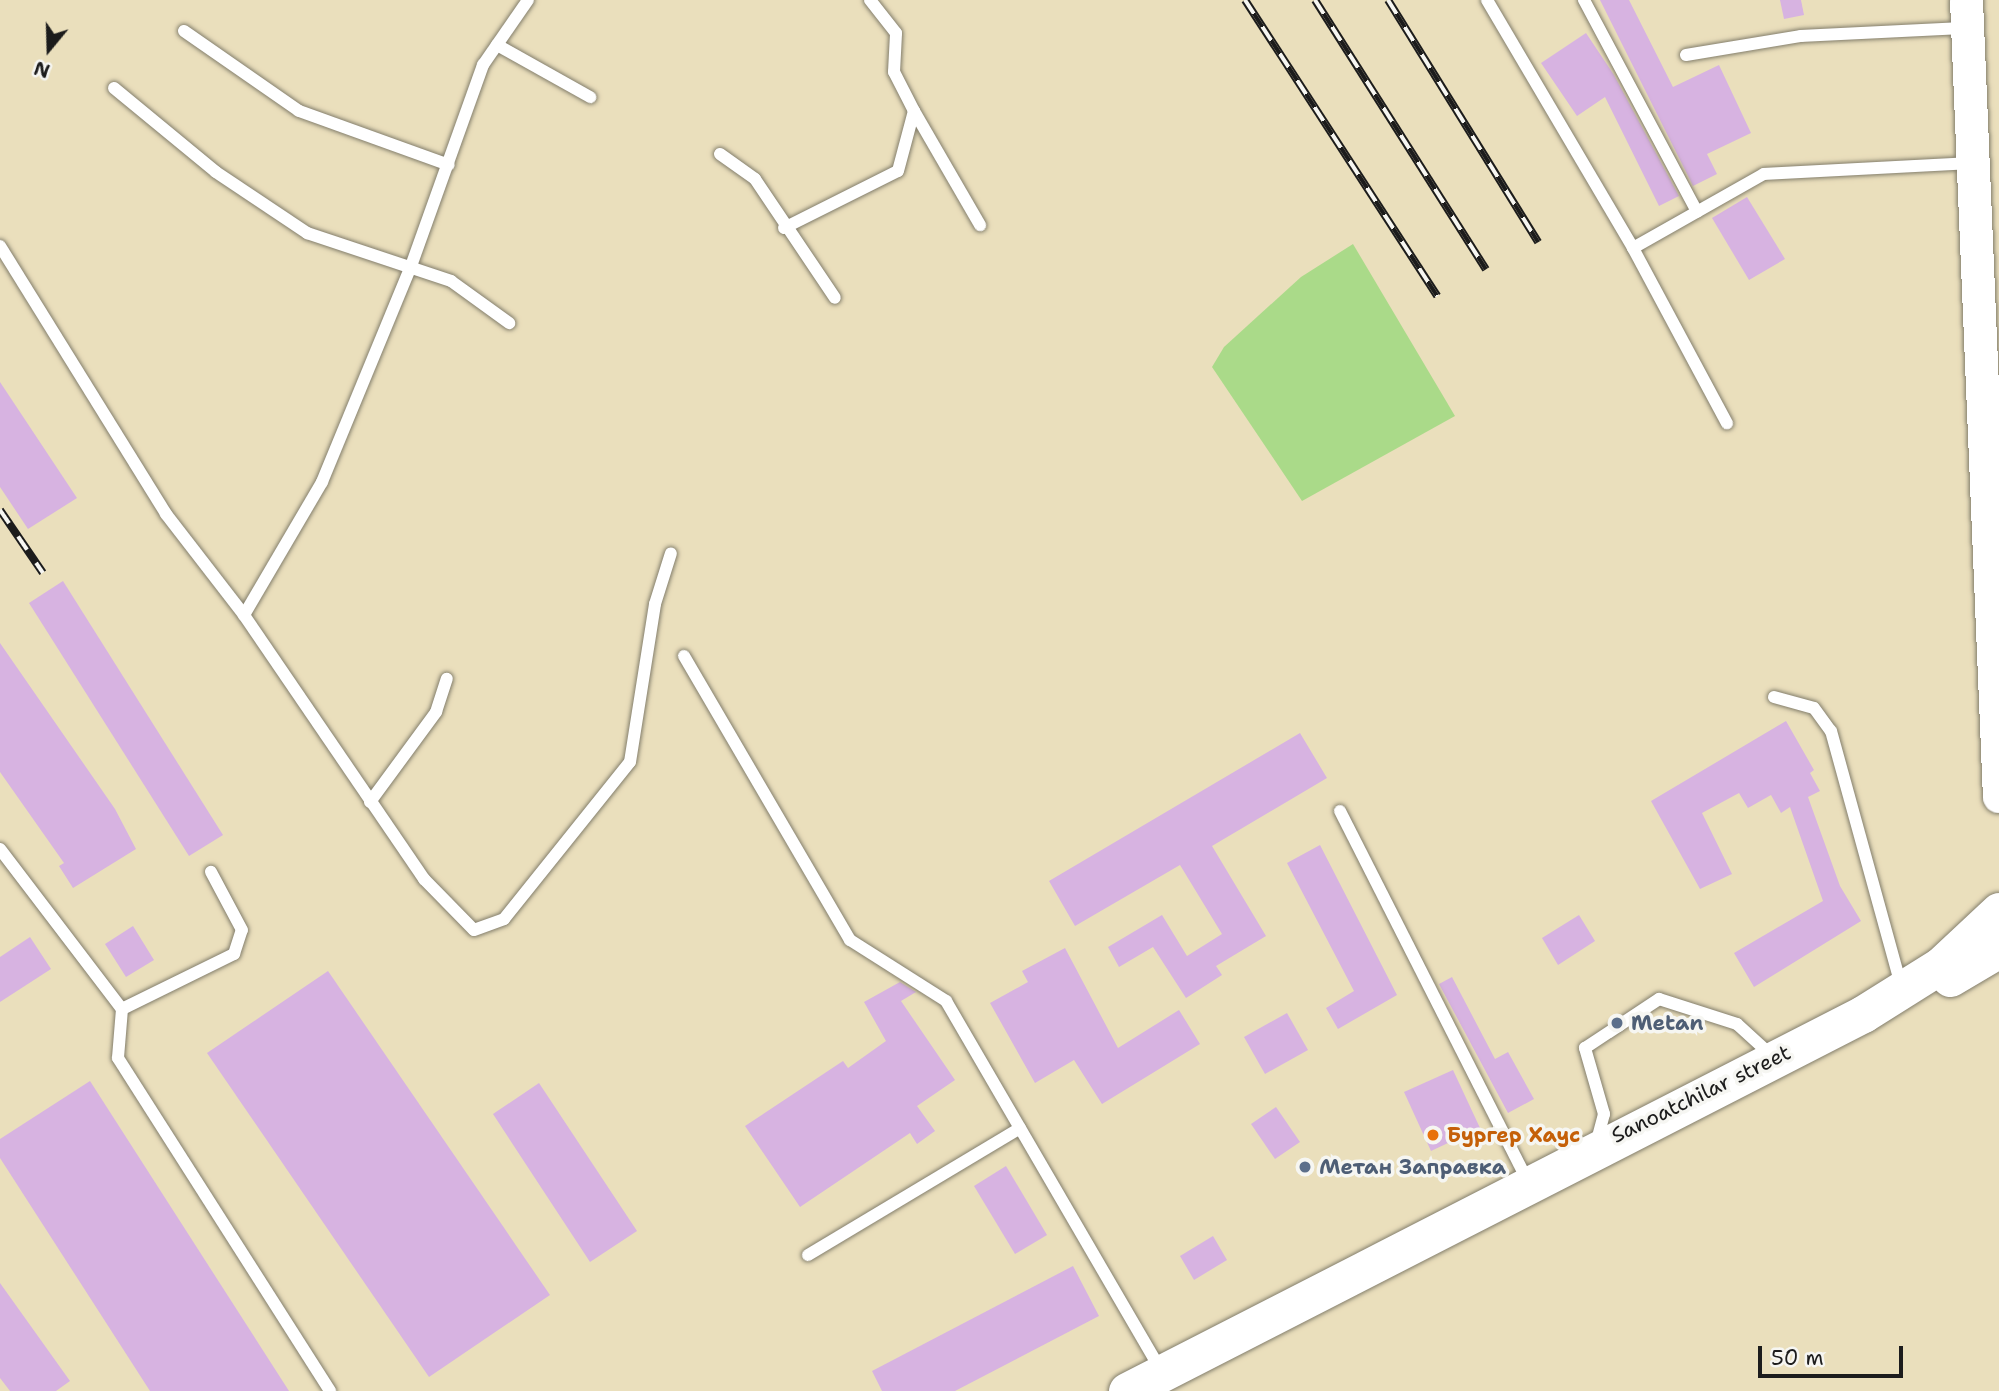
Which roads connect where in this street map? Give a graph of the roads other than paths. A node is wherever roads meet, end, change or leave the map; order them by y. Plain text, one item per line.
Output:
1 (528, 0) edge
2 (870, 0) edge
3 (1487, 0) edge
4 (1584, 0) edge
5 (1967, 14) edge
6 (184, 31) dead end
7 (497, 45) junction
8 (1686, 55) dead end
9 (114, 88) dead end
10 (590, 97) dead end
11 (914, 111) junction
12 (720, 154) dead end
13 (1975, 163) junction
14 (449, 165) junction
15 (1697, 212) junction
16 (980, 225) dead end
17 (784, 228) junction
18 (0, 246) edge
19 (1633, 248) junction
20 (411, 266) junction
21 (835, 298) dead end
22 (509, 323) dead end
23 (1727, 423) dead end
24 (671, 553) dead end
25 (243, 615) junction
26 (684, 656) dead end
27 (447, 679) dead end
28 (1774, 697) dead end
29 (1999, 796) edge
30 (370, 802) junction
31 (1340, 811) dead end
32 (0, 849) edge
33 (211, 872) dead end
34 (1999, 911) edge
35 (1999, 949) edge
36 (1902, 990) junction
37 (122, 1009) junction
38 (1775, 1059) junction
39 (1020, 1128) junction
40 (1595, 1147) junction
41 (1528, 1181) junction
42 (808, 1255) dead end
43 (1162, 1382) edge
44 (330, 1391) edge
45 (1127, 1391) edge

1 - 7 lane
2 - 11 lane
3 - 19 lane
4 - 15 lane
5 - 8 lane
5 - 13 main road
6 - 14 lane
7 - 10 lane
7 - 14 lane
9 - 20 lane
11 - 16 lane
11 - 17 lane
12 - 17 lane
13 - 15 lane
13 - 29 main road
14 - 20 lane
15 - 19 lane
17 - 21 lane
18 - 25 lane
19 - 23 lane
20 - 22 lane
20 - 25 lane
24 - 30 lane
25 - 30 lane
26 - 39 lane
27 - 30 lane
28 - 36 lane
31 - 41 lane
32 - 37 lane
33 - 37 lane
34 - 36 main road, Sanoatchilar street
35 - 43 main road, Sanoatchilar street
36 - 38 main road, Sanoatchilar street
37 - 44 lane
38 - 40 main road, Sanoatchilar street
38 - 40 lane
39 - 42 lane
39 - 43 lane
40 - 41 main road, Sanoatchilar street
41 - 43 main road, Sanoatchilar street
43 - 45 main road, Sanoatchilar street

